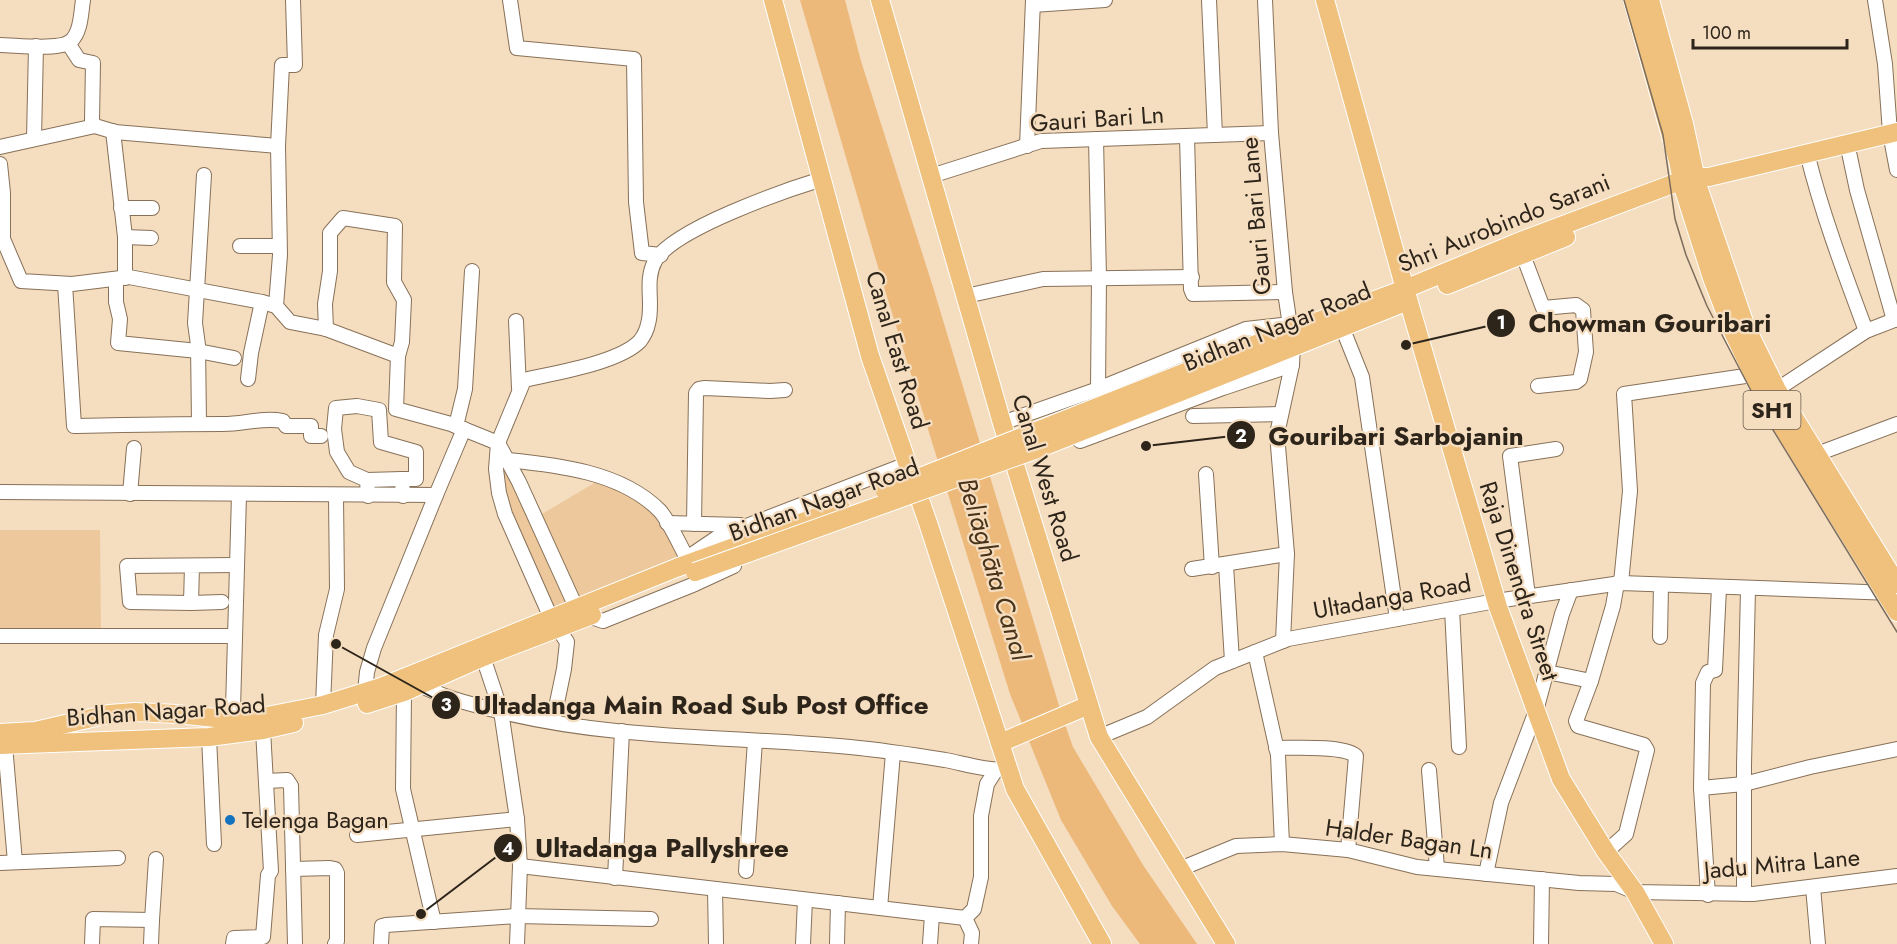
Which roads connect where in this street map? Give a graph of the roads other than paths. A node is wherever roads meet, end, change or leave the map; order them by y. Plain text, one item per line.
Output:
1 (83, 0) edge
2 (293, 0) edge
3 (510, 0) edge
4 (773, 0) edge
5 (880, 0) edge
6 (1105, 0) edge
7 (1209, 0) edge
8 (1265, 0) edge
9 (1325, 0) edge
10 (1633, 0) edge
11 (1650, 0) edge
12 (1875, 0) edge
13 (1033, 2) edge
14 (68, 43) junction
15 (0, 45) edge
16 (36, 46) junction
17 (95, 126) junction
18 (113, 131) junction
19 (1894, 133) edge
20 (1271, 134) junction
21 (1215, 135) junction
22 (1187, 136) junction
23 (1096, 139) junction
24 (34, 140) junction
25 (1847, 143) junction
26 (278, 146) junction
27 (1027, 146) junction
28 (0, 147) edge
29 (1806, 153) junction
30 (0, 164) edge
31 (1897, 170) edge
32 (204, 174) dead end
33 (931, 176) junction
34 (822, 179) junction
35 (1693, 181) junction
36 (121, 208) junction
37 (152, 208) dead end
38 (125, 237) junction
39 (151, 238) dead end
40 (2, 239) edge
41 (240, 246) dead end
42 (279, 246) junction
43 (661, 255) junction
44 (1523, 255) junction
45 (472, 271) dead end
46 (121, 278) junction
47 (1099, 278) junction
48 (1192, 278) junction
49 (65, 284) junction
50 (197, 290) junction
51 (1285, 292) junction
52 (1407, 295) junction
53 (966, 296) junction
54 (262, 302) junction
55 (276, 306) junction
56 (1895, 320) edge
57 (516, 321) dead end
58 (1342, 327) junction
59 (326, 329) junction
60 (1866, 331) junction
61 (1292, 334) junction
62 (198, 351) junction
63 (1256, 353) junction
64 (398, 356) junction
65 (234, 358) dead end
66 (1292, 365) junction
67 (1752, 375) junction
68 (248, 379) dead end
69 (1538, 386) dead end
70 (1098, 388) junction
71 (519, 390) junction
72 (785, 390) dead end
73 (1771, 394) junction
74 (1280, 414) junction
75 (1193, 416) dead end
76 (199, 423) junction
77 (1002, 423) junction
78 (1897, 424) edge
79 (460, 428) junction
80 (321, 436) dead end
81 (498, 443) junction
82 (134, 447) dead end
83 (1556, 449) dead end
84 (1816, 453) junction
85 (507, 460) junction
86 (907, 464) junction
87 (1015, 465) junction
88 (1206, 474) dead end
89 (402, 479) junction
90 (367, 480) junction
91 (0, 492) edge
92 (130, 494) junction
93 (239, 495) junction
94 (436, 495) junction
95 (336, 496) junction
96 (368, 496) junction
97 (403, 496) junction
98 (919, 498) junction
99 (667, 523) junction
100 (694, 524) junction
101 (749, 525) junction
102 (1287, 554) junction
103 (237, 565) junction
104 (687, 565) junction
105 (192, 566) junction
106 (1219, 566) junction
107 (1192, 569) dead end
108 (1619, 583) junction
109 (1661, 585) junction
110 (1719, 588) junction
111 (1748, 589) junction
112 (1571, 590) junction
113 (1893, 590) edge
114 (1528, 596) junction
115 (1496, 601) junction
116 (222, 602) dead end
117 (191, 603) junction
118 (1452, 609) junction
119 (1897, 612) edge
120 (582, 614) junction
121 (1397, 619) junction
122 (554, 624) junction
123 (0, 636) edge
124 (235, 636) junction
125 (1660, 636) dead end
126 (1283, 641) junction
127 (1255, 652) junction
128 (483, 657) junction
129 (1232, 661) junction
130 (1547, 672) junction
131 (1591, 681) junction
132 (412, 688) junction
133 (365, 692) junction
134 (323, 705) junction
135 (1086, 706) junction
136 (501, 711) junction
137 (1536, 711) junction
138 (553, 722) junction
139 (236, 727) junction
140 (263, 730) junction
141 (622, 731) junction
142 (209, 737) junction
143 (1099, 737) junction
144 (2, 741) edge
145 (755, 741) junction
146 (1003, 742) junction
147 (1459, 747) dead end
148 (1276, 748) junction
149 (1897, 749) edge
150 (893, 753) junction
151 (1002, 770) junction
152 (1429, 770) dead end
153 (266, 780) junction
154 (1744, 784) junction
155 (1701, 788) junction
156 (517, 819) junction
157 (412, 830) junction
158 (357, 835) dead end
159 (214, 844) dead end
160 (1282, 844) junction
161 (1348, 850) junction
162 (1606, 852) junction
163 (118, 858) dead end
164 (156, 858) dead end
165 (15, 862) junction
166 (0, 863) edge
167 (520, 866) junction
168 (1437, 868) junction
169 (293, 869) junction
170 (1180, 869) junction
171 (746, 872) dead end
172 (1486, 874) junction
173 (1897, 876) edge
174 (615, 878) junction
175 (1542, 879) junction
176 (1813, 887) junction
177 (715, 889) junction
178 (1635, 892) junction
179 (1744, 894) junction
180 (1708, 895) junction
181 (805, 900) junction
182 (838, 903) junction
183 (880, 908) junction
184 (932, 915) junction
185 (517, 916) junction
186 (965, 918) junction
187 (651, 919) dead end
188 (153, 920) junction
189 (434, 922) junction
190 (92, 944) edge
191 (151, 944) edge
192 (233, 944) edge
193 (295, 944) edge
194 (335, 944) edge
195 (381, 944) edge
196 (517, 944) edge
197 (716, 944) edge
198 (803, 944) edge
199 (837, 944) edge
200 (930, 944) edge
201 (971, 944) edge
202 (1102, 944) edge
203 (1226, 944) edge
204 (1541, 944) edge
205 (1664, 944) edge
206 (1818, 944) edge

1 - 14 street
2 - 26 street
3 - 43 street
4 - 34 main road, Canal East Road
5 - 33 main road, Canal West Road
6 - 13 street
7 - 21 street
8 - 20 street, Gauri Bari Lane
9 - 52 main road, Raja Dinendra Street
10 - 35 main road, SH1
11 - 35 main road, SH1
12 - 19 street
13 - 27 street
14 - 16 street
14 - 17 street
15 - 16 street
16 - 24 street
17 - 18 street
17 - 24 street
18 - 26 street
18 - 36 street
19 - 25 main road
19 - 31 street
20 - 21 street, Gauri Bari Ln
20 - 51 street, Gauri Bari Lane
21 - 22 street, Gauri Bari Ln
22 - 23 street, Gauri Bari Ln
22 - 48 street
23 - 27 street, Gauri Bari Ln
23 - 47 street
24 - 28 street
25 - 29 main road
25 - 56 street
26 - 42 street
27 - 33 street, Gauri Bari Ln
29 - 35 main road
29 - 60 street
30 - 40 street
32 - 50 street
33 - 53 main road, Canal West Road
34 - 43 street
34 - 86 main road, Canal East Road
35 - 44 main road, Bidhan Nagar Road
35 - 52 main road, Shri Aurobindo Sarani
35 - 67 main road, SH1
35 - 73 main road, SH1
36 - 37 street
36 - 38 street
38 - 39 street
38 - 46 street
40 - 49 street
41 - 42 street
42 - 55 street
43 - 71 street
44 - 52 main road, Bidhan Nagar Road
44 - 69 street
45 - 79 street
46 - 49 street
46 - 50 street
46 - 62 street
47 - 48 street
47 - 53 street
47 - 70 street
48 - 51 street
49 - 76 street
50 - 54 street
50 - 62 street
51 - 61 street, Gauri Bari Lane
52 - 58 main road, Bidhan Nagar Road
52 - 61 main road, Shri Aurobindo Sarani
52 - 115 main road, Raja Dinendra Street
53 - 77 main road, Canal West Road
54 - 55 street
54 - 68 street
55 - 59 street
56 - 60 street
57 - 71 street
58 - 61 main road, Bidhan Nagar Road
58 - 121 street
59 - 64 street
59 - 64 street
60 - 73 street
61 - 63 main road, Shri Aurobindo Sarani
61 - 66 street, Gauri Bari Lane
61 - 70 street
62 - 65 street
62 - 76 street
63 - 104 main road, Bidhan Nagar Road, bridge
63 - 104 main road, Bidhan Nagar Road, bridge
64 - 79 street
66 - 74 street, Gauri Bari Lane
66 - 87 street
67 - 73 main road, SH1
67 - 108 street
70 - 77 street
71 - 81 street
72 - 100 street
73 - 84 main road, SH1
73 - 113 main road, SH1
74 - 75 street
74 - 102 street, Gauri Bari Lane
76 - 80 street
77 - 87 main road, Canal West Road
78 - 84 street
79 - 81 street
79 - 94 street
81 - 85 street
81 - 122 street
82 - 92 street
83 - 114 street
84 - 113 main road, SH1
85 - 99 street
85 - 120 street
86 - 98 main road, Canal East Road
86 - 101 street
87 - 135 main road, Canal West Road
88 - 106 street
89 - 90 street
89 - 90 street
89 - 97 street
90 - 96 street
91 - 92 street
92 - 93 street
93 - 95 street
93 - 103 street
94 - 97 street
94 - 133 street
95 - 96 street
95 - 134 street
96 - 97 street
98 - 120 street
98 - 146 main road, Canal East Road
99 - 100 street
99 - 104 street
100 - 101 street
101 - 104 street
102 - 106 street
102 - 126 street, Gauri Bari Lane
103 - 105 street
103 - 124 street
104 - 120 main road, Bidhan Nagar Road
105 - 117 street
105 - 117 street
106 - 107 street
106 - 129 street
108 - 109 street, Ultadanga Road
108 - 112 street, Ultadanga Road
108 - 131 street
109 - 110 street, Ultadanga Road
109 - 125 street
110 - 111 street, Ultadanga Road
110 - 155 street
111 - 113 street, Ultadanga Road
111 - 154 street
112 - 114 street, Ultadanga Road
112 - 130 street
113 - 119 main road, SH1
114 - 115 street, Ultadanga Road
115 - 118 street, Ultadanga Road
115 - 137 main road, Raja Dinendra Street
116 - 117 street
118 - 121 street, Ultadanga Road
118 - 147 street
120 - 122 main road, Bidhan Nagar Road
121 - 126 street, Ultadanga Road
122 - 128 main road, Bidhan Nagar Road
122 - 133 main road, Bidhan Nagar Road
122 - 138 street
123 - 124 street
124 - 139 street
126 - 127 street, Ultadanga Road
127 - 129 street, Ultadanga Road
127 - 148 street
128 - 132 main road, Bidhan Nagar Road
128 - 136 street
129 - 143 street, Ultadanga Road
130 - 131 street
130 - 137 street
131 - 162 street
132 - 136 street
132 - 140 main road, Bidhan Nagar Road
132 - 157 street
133 - 134 main road, Bidhan Nagar Road
134 - 139 main road, Bidhan Nagar Road
135 - 143 main road, Canal West Road
135 - 146 main road
136 - 138 street
136 - 156 street
137 - 162 main road, Raja Dinendra Street
137 - 172 street
138 - 141 street
139 - 140 main road, Bidhan Nagar Road
139 - 142 main road, Bidhan Nagar Road
139 - 144 main road, Bidhan Nagar Road
140 - 153 street
141 - 145 street
141 - 174 street
142 - 144 main road, Bidhan Nagar Road
142 - 159 street
143 - 170 main road, Canal West Road
144 - 165 street
145 - 150 street
145 - 171 street
146 - 151 main road, Canal East Road
148 - 160 street
148 - 161 street
149 - 154 street
150 - 151 street
150 - 183 street
151 - 186 street
151 - 202 main road, Canal East Road
152 - 168 street
153 - 169 street
153 - 192 street
154 - 155 street
154 - 179 street
155 - 180 street
156 - 157 street
156 - 167 street
157 - 158 street
157 - 189 street
160 - 161 street, Halder Bagan Ln
160 - 170 street, Halder Bagan Ln
161 - 168 street, Halder Bagan Ln
162 - 178 main road, Raja Dinendra Street
163 - 165 street
164 - 188 street
165 - 166 street
167 - 174 street
167 - 185 street
168 - 172 street, Halder Bagan Ln
169 - 193 street
169 - 194 street
170 - 203 main road, Canal West Road
172 - 175 street, Halder Bagan Ln
173 - 176 street, Jadu Mitra Lane
174 - 177 street
175 - 178 street, Halder Bagan Ln
175 - 204 street
176 - 179 street, Jadu Mitra Lane
176 - 206 street
177 - 181 street
177 - 197 street
178 - 180 street, Jadu Mitra Lane
178 - 205 main road, Raja Dinendra Street
179 - 180 street, Jadu Mitra Lane
181 - 182 street
181 - 198 street
182 - 183 street
182 - 199 street
183 - 184 street
184 - 186 street
184 - 200 street
185 - 187 street
185 - 189 street
185 - 196 street
186 - 201 street
188 - 190 street
188 - 191 street
189 - 195 street

